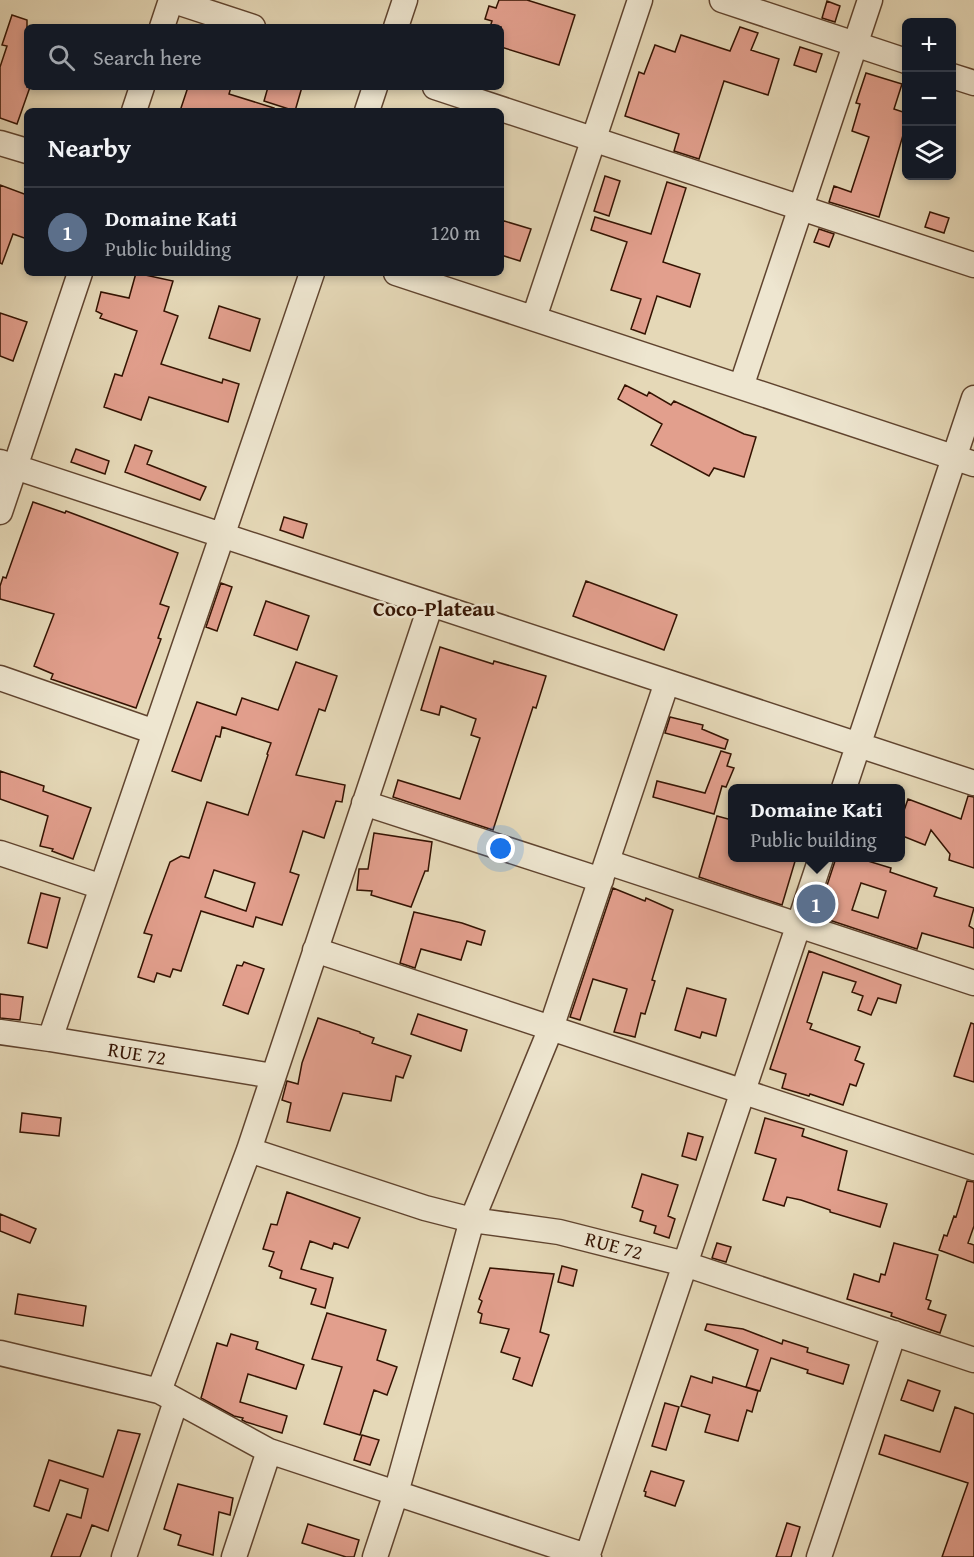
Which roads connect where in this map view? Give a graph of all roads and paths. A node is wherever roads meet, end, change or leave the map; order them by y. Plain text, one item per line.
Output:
1 (171, 0) edge
2 (405, 0) edge
3 (640, 0) edge
4 (722, 0) edge
5 (870, 0) edge
6 (163, 24) edge
7 (244, 24) edge
8 (397, 24) edge
9 (856, 44) junction
10 (902, 60) edge
11 (956, 78) edge
12 (974, 83) edge
13 (141, 90) edge
14 (374, 90) edge
15 (444, 90) edge
16 (135, 108) edge
17 (368, 108) edge
18 (498, 108) edge
19 (504, 110) edge
20 (594, 140) junction
21 (0, 142) edge
22 (24, 151) edge
23 (801, 208) junction
24 (974, 265) edge
25 (79, 276) edge
26 (311, 276) edge
27 (405, 276) edge
28 (534, 318) junction
29 (741, 387) junction
30 (974, 398) edge
31 (964, 461) edge
32 (8, 464) edge
33 (0, 512) edge
34 (222, 535) junction
35 (430, 604) junction
36 (0, 678) edge
37 (667, 682) junction
38 (155, 732) junction
39 (858, 745) junction
40 (974, 783) edge
41 (846, 784) edge
42 (364, 803) junction
43 (0, 853) edge
44 (820, 862) edge
45 (604, 871) junction
46 (102, 887) junction
47 (798, 925) junction
48 (315, 950) junction
49 (974, 983) edge
50 (551, 1028) junction
51 (0, 1032) edge
52 (50, 1039) junction
53 (273, 1076) junction
54 (743, 1091) junction
55 (249, 1150) junction
56 (974, 1168) edge
57 (472, 1220) junction
58 (685, 1264) junction
59 (894, 1333) junction
60 (0, 1353) edge
61 (974, 1360) edge
62 (168, 1396) junction
63 (269, 1452) junction
64 (396, 1493) junction
65 (124, 1557) edge
66 (234, 1557) edge
67 (375, 1557) edge
68 (588, 1557) edge
69 (819, 1557) edge

1 - 6 street
1 - 7 street
2 - 8 street
3 - 20 street
4 - 9 street
5 - 9 street
9 - 10 street
9 - 23 street
11 - 12 street
13 - 16 street
14 - 17 street
15 - 18 street
19 - 20 street
20 - 23 street
20 - 28 street
21 - 22 street
23 - 24 street
23 - 29 street
25 - 32 street
26 - 34 street
27 - 28 street
28 - 29 street
29 - 31 street
30 - 31 street
31 - 39 street
32 - 33 street
32 - 34 street
34 - 35 street
34 - 38 street
35 - 37 street
35 - 42 street
36 - 38 street
37 - 39 street
37 - 45 street
38 - 46 street
39 - 40 street
39 - 41 street
42 - 45 street
42 - 48 street
43 - 46 street
44 - 47 street
45 - 47 street
45 - 50 street
46 - 52 street
47 - 49 street
47 - 54 street
48 - 50 street
48 - 53 street
50 - 54 street
50 - 57 street
51 - 52 street, RUE 72
52 - 53 street, RUE 72
53 - 55 street
54 - 56 street
54 - 58 street
55 - 57 street, RUE 72
55 - 62 street
57 - 58 street, RUE 72
57 - 64 street
58 - 59 street, RUE 72
58 - 68 street
59 - 61 street, RUE 72
59 - 69 street
60 - 62 street
62 - 63 street
62 - 65 street
63 - 64 street
63 - 66 street
64 - 67 street
64 - 68 street

